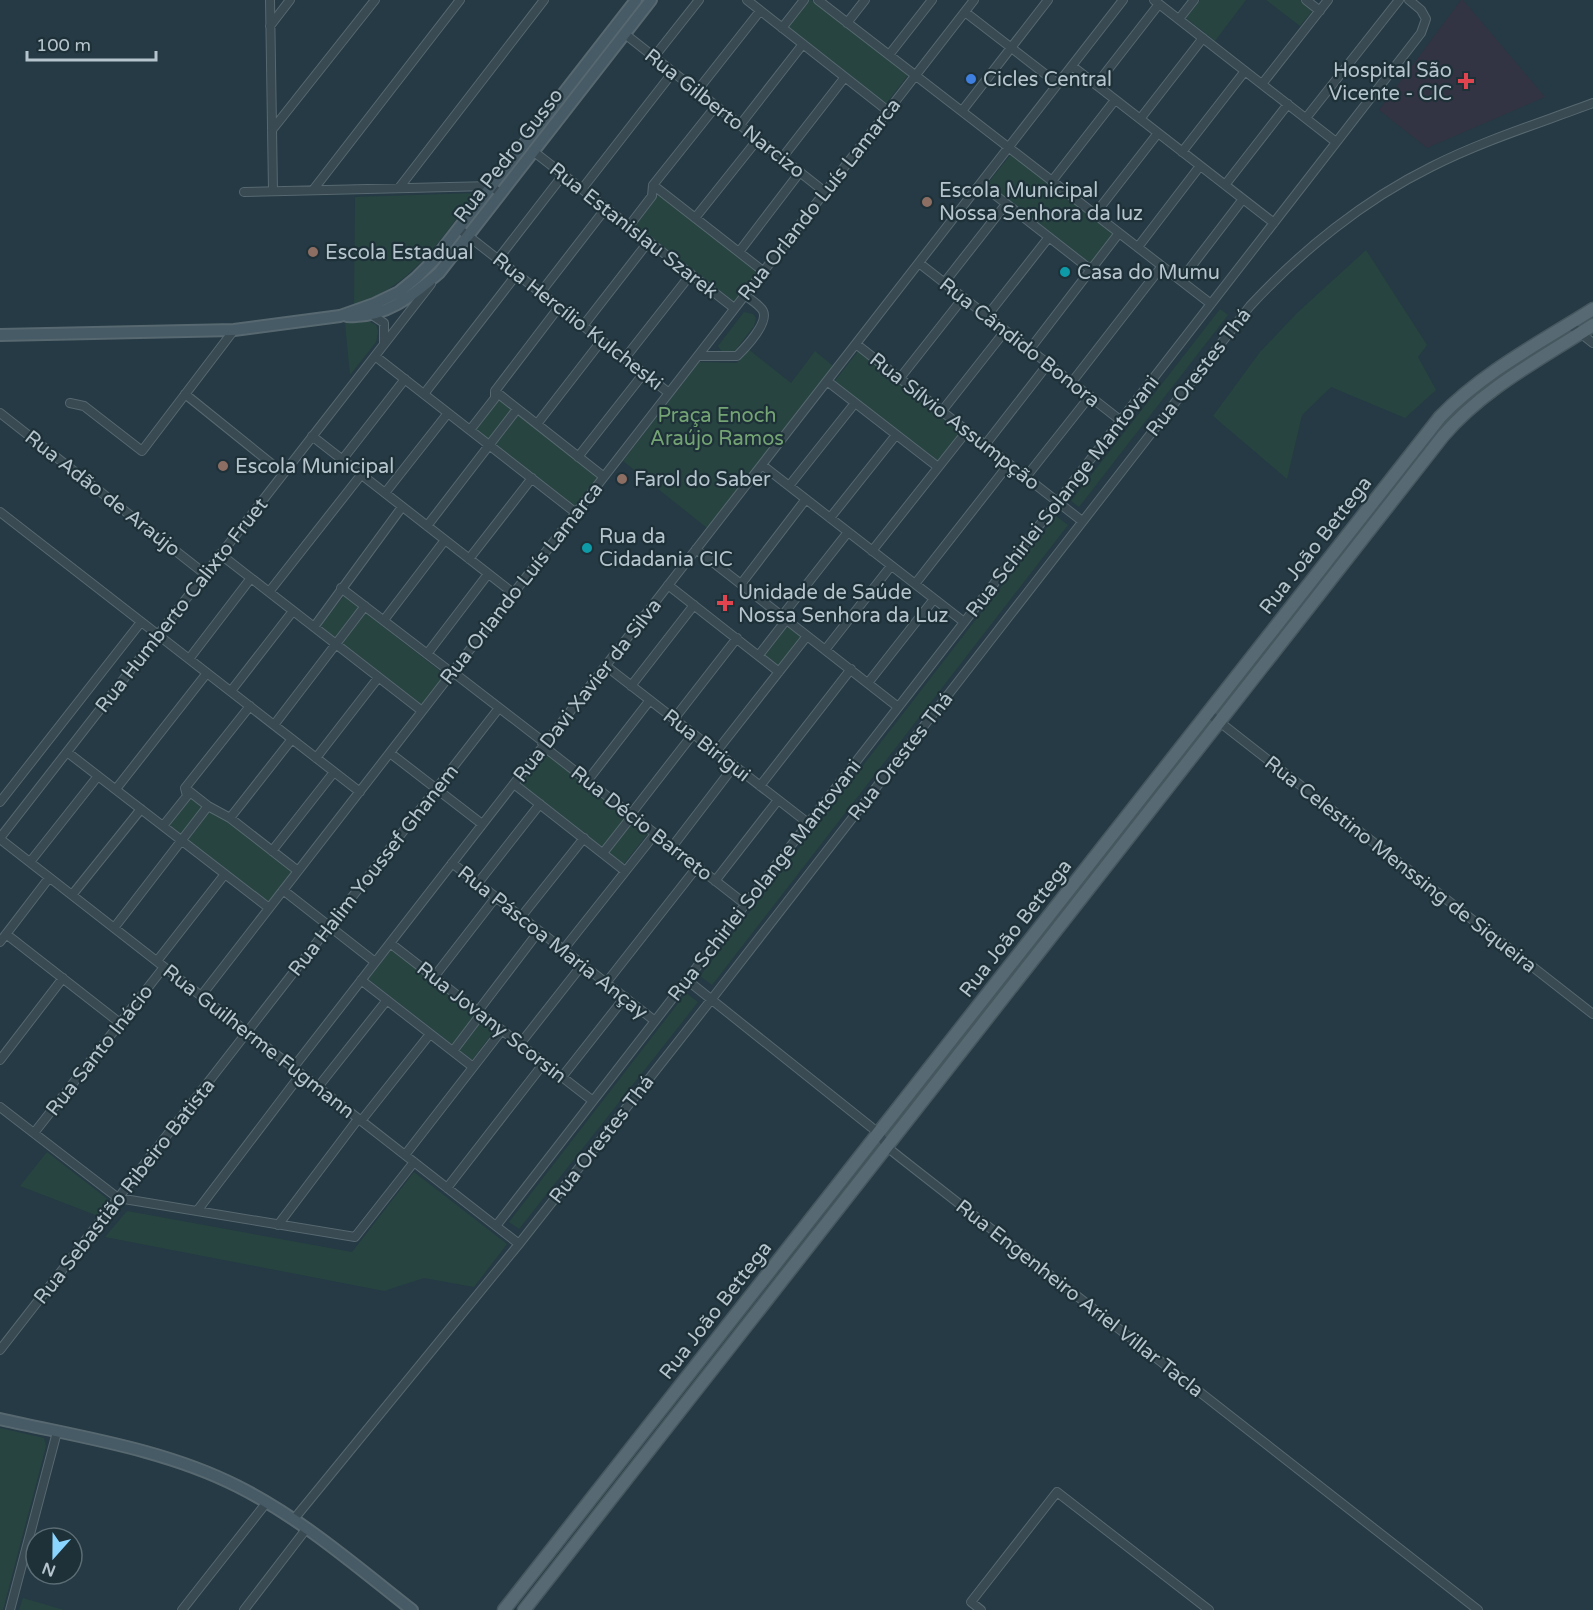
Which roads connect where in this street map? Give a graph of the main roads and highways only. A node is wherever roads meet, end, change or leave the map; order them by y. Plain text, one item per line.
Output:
1 (636, 0) edge
2 (651, 0) edge
3 (1593, 309) edge
4 (340, 316) junction
5 (1593, 325) edge
6 (0, 335) edge
7 (1045, 921) junction
8 (1056, 931) junction
9 (673, 1395) junction
10 (686, 1404) junction
11 (661, 1410) junction
12 (0, 1419) edge
13 (674, 1419) junction
14 (412, 1610) edge
15 (504, 1610) edge
16 (524, 1610) edge

1 - 4 main road, Rua Pedro Gusso
2 - 4 main road, Rua Pedro Gusso
3 - 7 main road, Rua João Bettega
4 - 6 main road, Rua Pedro Gusso
5 - 8 main road, Rua João Bettega
7 - 8 main road
7 - 9 main road, Rua João Bettega
8 - 10 main road, Rua João Bettega
9 - 10 main road
9 - 11 main road, Rua João Bettega
10 - 13 main road, Rua João Bettega
11 - 13 main road
11 - 15 main road, Rua João Bettega
12 - 14 main road
13 - 16 main road, Rua João Bettega

